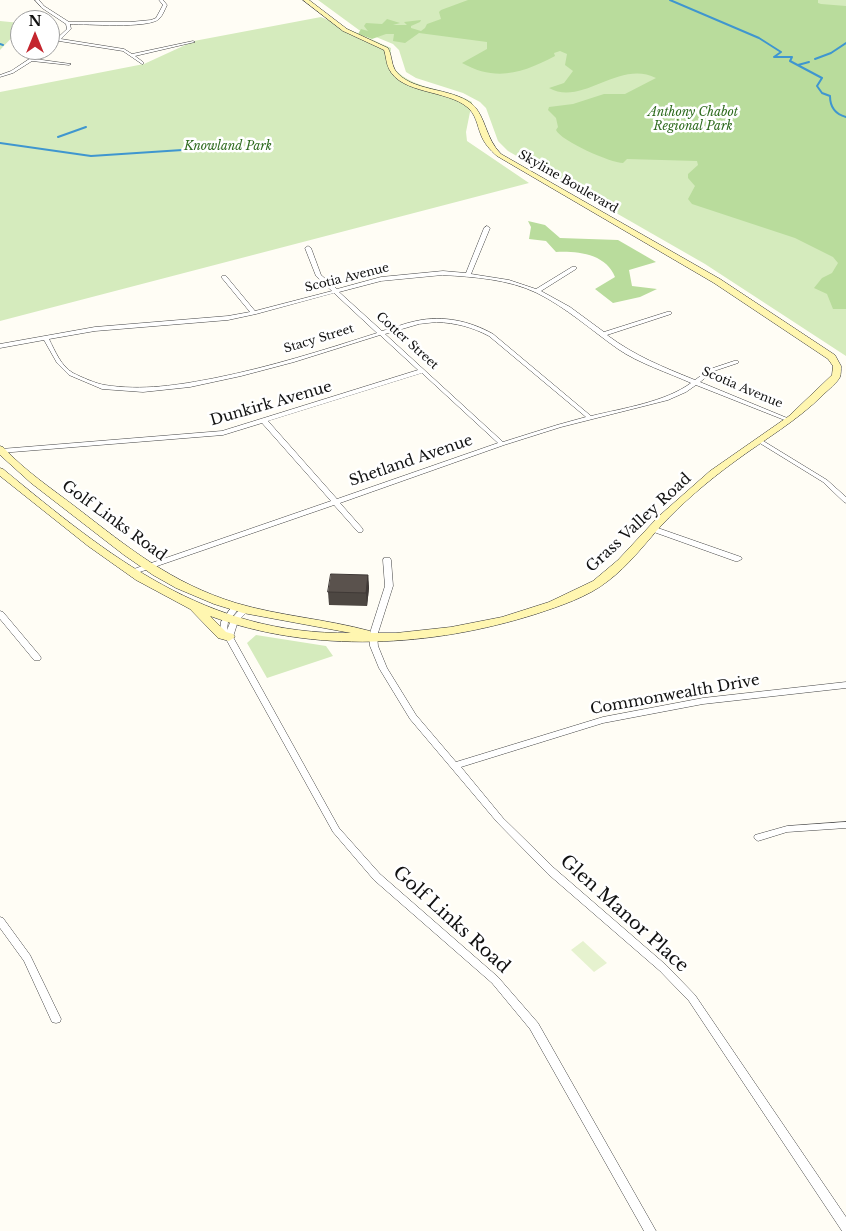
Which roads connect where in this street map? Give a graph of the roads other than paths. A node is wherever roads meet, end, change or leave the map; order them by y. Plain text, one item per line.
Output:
1 (37, 0) edge
2 (161, 0) edge
3 (306, 0) edge
4 (68, 23) junction
5 (60, 39) edge
6 (60, 40) edge
7 (193, 42) dead end
8 (133, 55) junction
9 (33, 60) joint
10 (69, 64) dead end
11 (142, 64) dead end
12 (0, 76) edge
13 (487, 228) dead end
14 (308, 248) dead end
15 (574, 268) dead end
16 (468, 276) junction
17 (224, 277) dead end
18 (334, 291) junction
19 (537, 291) junction
20 (254, 313) junction
21 (669, 313) dead end
22 (380, 332) junction
23 (605, 334) junction
24 (45, 337) junction
25 (0, 346) edge
26 (736, 362) dead end
27 (423, 371) junction
28 (836, 376) joint
29 (697, 382) junction
30 (590, 418) junction
31 (789, 420) junction
32 (264, 421) junction
33 (760, 441) junction
34 (502, 444) junction
35 (1, 450) edge
36 (0, 471) edge
37 (846, 500) edge
38 (336, 502) junction
39 (653, 529) junction
40 (360, 530) dead end
41 (738, 559) dead end
42 (387, 560) dead end
43 (147, 567) junction
44 (134, 572) junction
45 (194, 606) junction
46 (240, 608) junction
47 (0, 614) edge
48 (231, 619) junction
49 (372, 636) junction
50 (229, 637) junction
51 (37, 658) dead end
52 (846, 685) edge
53 (455, 766) junction
54 (846, 825) edge
55 (758, 837) dead end
56 (0, 921) edge
57 (56, 1019) dead end
58 (846, 1227) edge
59 (650, 1231) edge

1 - 4 street
2 - 4 street
3 - 28 main road, Skyline Boulevard
4 - 5 street
6 - 8 street
7 - 8 street
8 - 11 street
9 - 10 street
9 - 12 street
13 - 16 street
14 - 18 street, Cotter Street
15 - 19 street
16 - 18 street, Scotia Avenue
16 - 19 street, Scotia Avenue
17 - 20 street
18 - 20 street, Scotia Avenue
18 - 22 street, Cotter Street
19 - 23 street, Scotia Avenue
20 - 24 street, Scotia Avenue
21 - 23 street
22 - 24 street, Stacy Street
22 - 27 street, Cotter Street
22 - 30 street, Stacy Street
23 - 29 street, Scotia Avenue
24 - 25 street, Scotia Avenue
26 - 29 street, Shetland Avenue
27 - 32 street, Dunkirk Avenue
27 - 34 street, Cotter Street
28 - 31 main road, Grass Valley Road
29 - 30 street, Shetland Avenue
29 - 31 street, Scotia Avenue
30 - 34 street, Shetland Avenue
31 - 33 main road, Grass Valley Road
32 - 35 street, Dunkirk Avenue
32 - 38 street
33 - 37 street
33 - 39 main road, Grass Valley Road
34 - 38 street, Shetland Avenue
35 - 43 main road, Golf Links Road
36 - 44 main road, Golf Links Road
38 - 40 street
38 - 43 street, Shetland Avenue
39 - 41 street
39 - 49 main road, Grass Valley Road
42 - 49 street
43 - 44 street, Shetland Avenue
43 - 46 main road, Golf Links Road
44 - 45 main road, Golf Links Road
45 - 48 main road, Golf Links Road
45 - 50 main road
46 - 48 street
46 - 49 main road, Grass Valley Road
47 - 51 street
48 - 49 main road, Grass Valley Road
48 - 50 street
49 - 53 street, Glen Manor Place
50 - 59 street, Golf Links Road
52 - 53 street, Commonwealth Drive
53 - 58 street, Glen Manor Place
54 - 55 street
56 - 57 street

